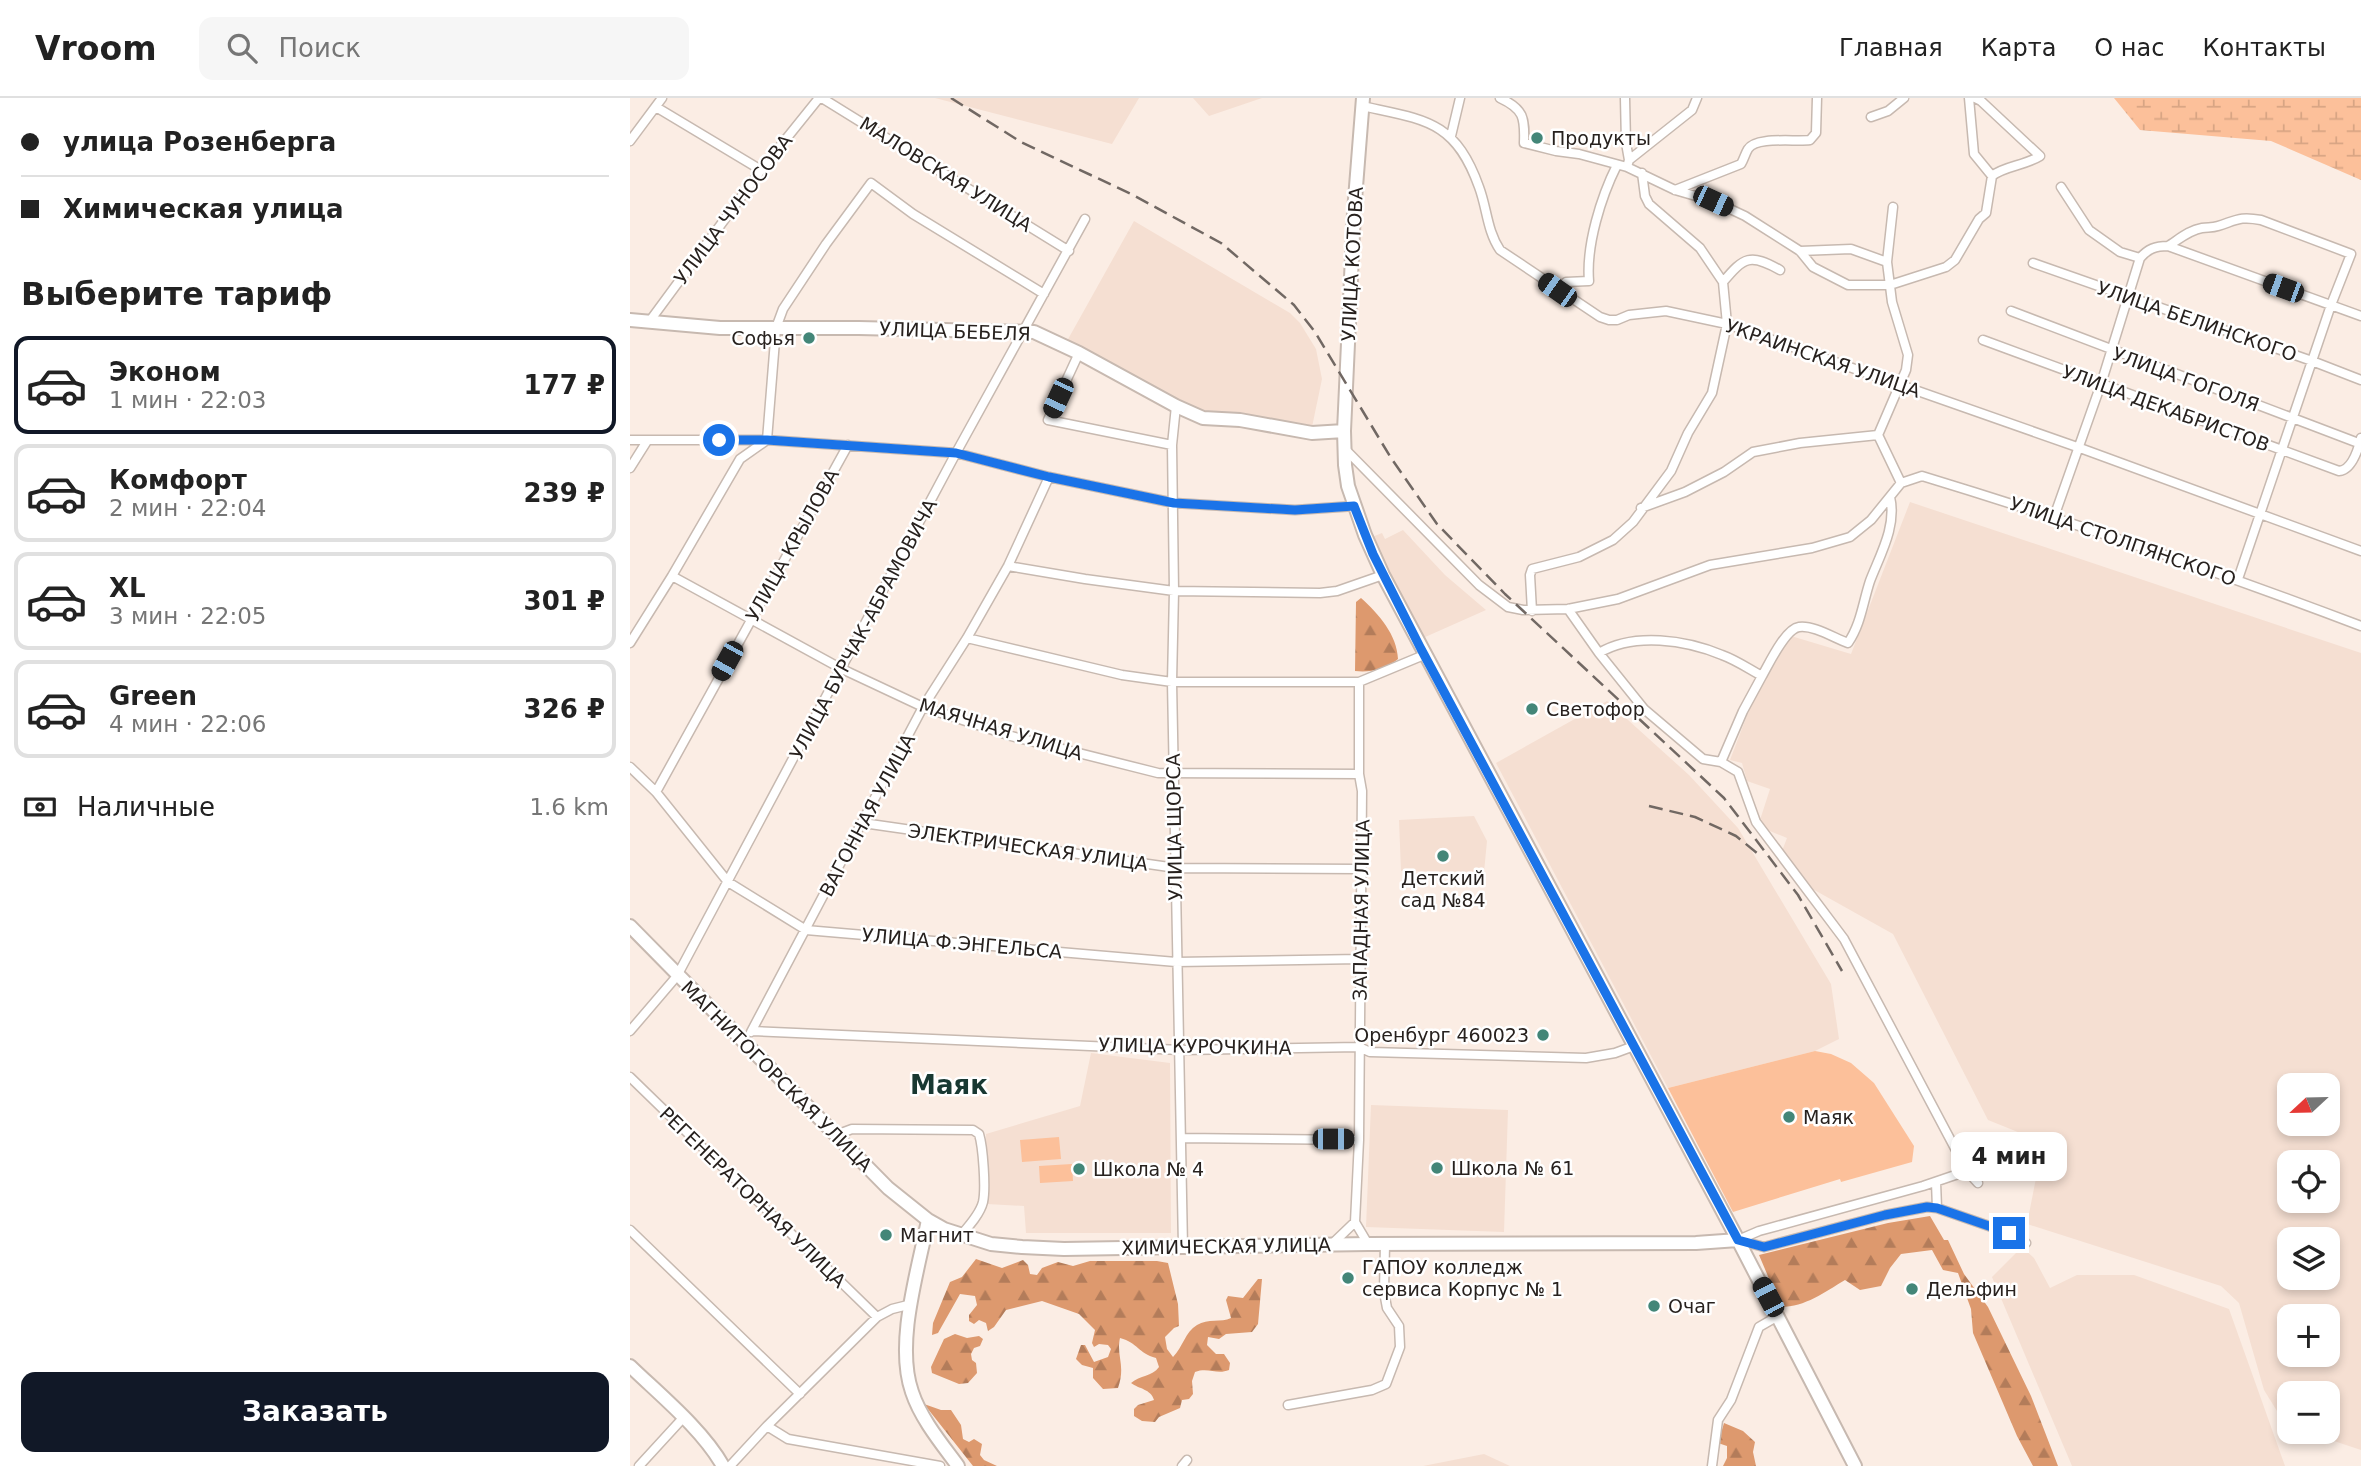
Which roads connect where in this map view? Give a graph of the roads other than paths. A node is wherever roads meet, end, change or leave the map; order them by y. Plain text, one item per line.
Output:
1 (662, 98) edge
2 (820, 98) edge
3 (1460, 98) edge
4 (1500, 98) edge
5 (1625, 98) edge
6 (1697, 98) edge
7 (1817, 98) edge
8 (1903, 98) edge
9 (1969, 98) edge
10 (1975, 98) edge
11 (1363, 102) edge
12 (656, 107) junction
13 (1871, 117) dead end
14 (1451, 136) junction
15 (630, 141) edge
16 (1628, 164) junction
17 (1617, 165) junction
18 (761, 170) junction
19 (1642, 173) junction
20 (1992, 176) junction
21 (2061, 187) dead end
22 (1675, 190) junction
23 (1894, 207) dead end
24 (1085, 219) dead end
25 (2168, 246) junction
26 (1069, 251) junction
27 (1800, 251) junction
28 (2140, 258) junction
29 (1887, 262) junction
30 (2033, 264) dead end
31 (1780, 270) dead end
32 (1723, 282) junction
33 (1890, 285) junction
34 (1557, 290) junction
35 (1044, 294) junction
36 (2128, 298) junction
37 (2331, 306) junction
38 (2011, 311) dead end
39 (2361, 316) edge
40 (630, 320) edge
41 (649, 322) junction
42 (1727, 324) junction
43 (776, 328) junction
44 (1023, 331) junction
45 (1983, 340) dead end
46 (2111, 351) junction
47 (1079, 354) junction
48 (2312, 361) junction
49 (2361, 380) edge
50 (1900, 384) junction
51 (2101, 384) junction
52 (1176, 406) junction
53 (2294, 419) junction
54 (1344, 431) junction
55 (1878, 435) junction
56 (630, 440) edge
57 (767, 440) junction
58 (647, 442) junction
59 (2360, 442) edge
60 (1172, 445) junction
61 (848, 446) junction
62 (1344, 448) junction
63 (2080, 448) junction
64 (2283, 451) junction
65 (956, 453) junction
66 (630, 468) edge
67 (1049, 477) junction
68 (1901, 483) junction
69 (1890, 497) junction
70 (1174, 503) junction
71 (1354, 506) junction
72 (1642, 508) junction
73 (2261, 514) junction
74 (2054, 517) junction
75 (2361, 551) edge
76 (1008, 566) junction
77 (1383, 575) junction
78 (672, 576) junction
79 (2238, 579) junction
80 (1174, 591) junction
81 (1568, 609) junction
82 (1532, 611) junction
83 (750, 619) junction
84 (2361, 626) edge
85 (967, 638) junction
86 (630, 643) edge
87 (1599, 653) junction
88 (1424, 655) junction
89 (842, 669) junction
90 (1762, 676) junction
91 (1172, 682) junction
92 (1359, 682) junction
93 (923, 707) junction
94 (1721, 762) junction
95 (630, 767) edge
96 (1173, 773) junction
97 (1359, 774) junction
98 (656, 792) junction
99 (863, 823) junction
100 (1176, 868) junction
101 (1360, 869) junction
102 (728, 881) junction
103 (630, 926) edge
104 (806, 930) junction
105 (1360, 959) junction
106 (1176, 962) junction
107 (677, 976) junction
108 (630, 1031) edge
109 (753, 1031) junction
110 (742, 1040) junction
111 (1634, 1046) junction
112 (1359, 1047) junction
113 (1181, 1050) junction
114 (630, 1077) edge
115 (836, 1135) junction
116 (1182, 1138) junction
117 (1359, 1140) junction
118 (1967, 1171) junction
119 (1936, 1182) junction
120 (1978, 1183) dead end
121 (1937, 1208) junction
122 (928, 1220) junction
123 (1355, 1222) junction
124 (630, 1230) edge
125 (961, 1235) junction
126 (1738, 1240) junction
127 (2026, 1243) dead end
128 (1368, 1244) junction
129 (1385, 1244) junction
130 (1331, 1245) junction
131 (1183, 1247) junction
132 (912, 1304) junction
133 (1778, 1316) junction
134 (877, 1317) junction
135 (630, 1366) edge
136 (800, 1394) junction
137 (1288, 1405) dead end
138 (683, 1418) junction
139 (767, 1426) junction
140 (639, 1466) edge
141 (723, 1466) edge
142 (730, 1466) edge
143 (940, 1466) edge
144 (958, 1466) edge
145 (1712, 1466) edge
146 (1855, 1466) edge

1 - 12 street
2 - 18 street, УЛИЦА ЧУНОСОВА
2 - 26 street, МАЛОВСКАЯ УЛИЦА
3 - 14 street
4 - 17 street
5 - 16 street
6 - 16 street
7 - 22 street
8 - 13 street
9 - 20 street
10 - 20 street
11 - 14 street, УКРАИНСКАЯ УЛИЦА
11 - 54 street, УЛИЦА КОТОВА
12 - 15 street
12 - 18 street
14 - 34 street, УКРАИНСКАЯ УЛИЦА
16 - 17 street
16 - 19 street
17 - 34 street
18 - 41 street, УЛИЦА ЧУНОСОВА
19 - 22 street
19 - 32 street
20 - 33 street
21 - 28 street
22 - 27 street
23 - 29 street
24 - 26 street, УЛИЦА БУРЧАК-АБРАМОВИЧА
25 - 28 street
25 - 37 street
25 - 37 street
26 - 35 street, УЛИЦА БУРЧАК-АБРАМОВИЧА
27 - 29 street
27 - 33 street
28 - 36 street
29 - 33 street
30 - 36 street, УЛИЦА БЕЛИНСКОГО
31 - 32 street
32 - 42 street
33 - 50 street
34 - 42 street, УКРАИНСКАЯ УЛИЦА
35 - 43 street
35 - 44 street, УЛИЦА БУРЧАК-АБРАМОВИЧА
36 - 46 street
36 - 48 street, УЛИЦА БЕЛИНСКОГО
37 - 39 street
37 - 48 street
38 - 46 street, УЛИЦА ГОГОЛЯ
40 - 41 street, УЛИЦА БЕБЕЛЯ
41 - 43 street, УЛИЦА БЕБЕЛЯ
42 - 50 street, УКРАИНСКАЯ УЛИЦА
42 - 72 street
43 - 44 street, УЛИЦА БЕБЕЛЯ
43 - 57 street
44 - 47 street, УЛИЦА БЕБЕЛЯ
44 - 65 street, УЛИЦА БУРЧАК-АБРАМОВИЧА
45 - 51 street, УЛИЦА ДЕКАБРИСТОВ
46 - 51 street
46 - 53 street, УЛИЦА ГОГОЛЯ
47 - 52 street, УЛИЦА БЕБЕЛЯ
47 - 60 street
48 - 49 street, УЛИЦА БЕЛИНСКОГО
48 - 53 street
50 - 55 street
50 - 63 street, УКРАИНСКАЯ УЛИЦА
51 - 63 street
51 - 64 street, УЛИЦА ДЕКАБРИСТОВ
52 - 54 street, УЛИЦА БЕБЕЛЯ
52 - 60 street, УЛИЦА ЩОРСА
53 - 59 street, УЛИЦА ГОГОЛЯ
53 - 64 street
54 - 62 street, УЛИЦА КОТОВА
55 - 68 street
55 - 72 street
56 - 58 street
57 - 58 street
57 - 61 street
57 - 78 street
58 - 66 street
59 - 64 street, УЛИЦА ДЕКАБРИСТОВ
60 - 70 street, УЛИЦА ЩОРСА
61 - 65 street
61 - 83 street, УЛИЦА КРЫЛОВА
62 - 71 street, УЛИЦА КОТОВА
62 - 82 street
63 - 73 street, УКРАИНСКАЯ УЛИЦА
63 - 74 street
64 - 73 street
65 - 67 street
65 - 89 street, УЛИЦА БУРЧАК-АБРАМОВИЧА
67 - 70 street
67 - 76 street, ВАГОННАЯ УЛИЦА
68 - 69 street
68 - 74 street, УЛИЦА СТОЛПЯНСКОГО
69 - 81 street
69 - 90 street
70 - 71 street
70 - 80 street, УЛИЦА ЩОРСА
71 - 77 street, УЛИЦА КОТОВА
72 - 82 street
73 - 75 street, УКРАИНСКАЯ УЛИЦА
73 - 79 street
74 - 79 street, УЛИЦА СТОЛПЯНСКОГО
76 - 80 street
76 - 85 street, ВАГОННАЯ УЛИЦА
77 - 80 street
77 - 88 street, УЛИЦА КОТОВА
78 - 83 street, МАЯЧНАЯ УЛИЦА
78 - 86 street
79 - 84 street, УЛИЦА СТОЛПЯНСКОГО
80 - 91 street, УЛИЦА ЩОРСА
81 - 82 street
81 - 87 street
83 - 89 street, МАЯЧНАЯ УЛИЦА
83 - 98 street, УЛИЦА КРЫЛОВА
85 - 91 street
85 - 93 street, ВАГОННАЯ УЛИЦА
87 - 90 street
87 - 94 street
88 - 92 street
88 - 111 street, УЛИЦА КОТОВА
89 - 93 street, МАЯЧНАЯ УЛИЦА
89 - 102 street, УЛИЦА БУРЧАК-АБРАМОВИЧА
90 - 94 street
91 - 92 street
91 - 96 street, УЛИЦА ЩОРСА
92 - 97 street, ЗАПАДНАЯ УЛИЦА
93 - 96 street, МАЯЧНАЯ УЛИЦА
93 - 99 street, ВАГОННАЯ УЛИЦА
94 - 118 street
95 - 98 street, УЛИЦА Ф.ЭНГЕЛЬСА
96 - 97 street, МАЯЧНАЯ УЛИЦА
96 - 100 street, УЛИЦА ЩОРСА
97 - 101 street, ЗАПАДНАЯ УЛИЦА
98 - 102 street, УЛИЦА Ф.ЭНГЕЛЬСА
99 - 100 street, ЭЛЕКТРИЧЕСКАЯ УЛИЦА
99 - 104 street, ВАГОННАЯ УЛИЦА
100 - 101 street, ЭЛЕКТРИЧЕСКАЯ УЛИЦА
100 - 106 street, УЛИЦА ЩОРСА
101 - 105 street, ЗАПАДНАЯ УЛИЦА
102 - 104 street, УЛИЦА Ф.ЭНГЕЛЬСА
102 - 107 street, УЛИЦА БУРЧАК-АБРАМОВИЧА
103 - 107 street, МАГНИТОГОРСКАЯ УЛИЦА
104 - 106 street, УЛИЦА Ф.ЭНГЕЛЬСА
104 - 109 street, ВАГОННАЯ УЛИЦА
105 - 106 street, УЛИЦА Ф.ЭНГЕЛЬСА
105 - 112 street, ЗАПАДНАЯ УЛИЦА
106 - 113 street, УЛИЦА ЩОРСА
107 - 108 street, УЛИЦА БУРЧАК-АБРАМОВИЧА
107 - 110 street, МАГНИТОГОРСКАЯ УЛИЦА
109 - 110 street, ВАГОННАЯ УЛИЦА
109 - 113 street, УЛИЦА КУРОЧКИНА
110 - 115 street, МАГНИТОГОРСКАЯ УЛИЦА
111 - 112 street, УЛИЦА КУРОЧКИНА
111 - 126 street, УЛИЦА КОТОВА
112 - 113 street, УЛИЦА КУРОЧКИНА
112 - 117 street, ЗАПАДНАЯ УЛИЦА
113 - 116 street, УЛИЦА ЩОРСА
114 - 134 street, РЕГЕНЕРАТОРНАЯ УЛИЦА
115 - 122 street, МАГНИТОГОРСКАЯ УЛИЦА
115 - 125 street
116 - 117 street
116 - 131 street, УЛИЦА ЩОРСА
117 - 123 street, ЗАПАДНАЯ УЛИЦА
118 - 119 street, ХИМИЧЕСКАЯ УЛИЦА
118 - 120 street
119 - 121 street
119 - 126 street, ХИМИЧЕСКАЯ УЛИЦА
121 - 126 street, ХИМИЧЕСКАЯ УЛИЦА
121 - 127 street, ХИМИЧЕСКАЯ УЛИЦА
122 - 125 street, ХИМИЧЕСКАЯ УЛИЦА
122 - 132 street
123 - 128 street
123 - 130 street
124 - 136 street
125 - 131 street, ХИМИЧЕСКАЯ УЛИЦА
126 - 129 street, ХИМИЧЕСКАЯ УЛИЦА
126 - 133 street, УЛИЦА КОТОВА
128 - 129 street, ХИМИЧЕСКАЯ УЛИЦА
128 - 130 street, ХИМИЧЕСКАЯ УЛИЦА
129 - 137 street
130 - 131 street, ХИМИЧЕСКАЯ УЛИЦА
132 - 134 street
132 - 144 street
133 - 145 street
133 - 146 street, УЛИЦА КОТОВА
134 - 136 street
135 - 138 street
136 - 139 street
138 - 140 street
138 - 141 street
139 - 142 street
139 - 143 street

